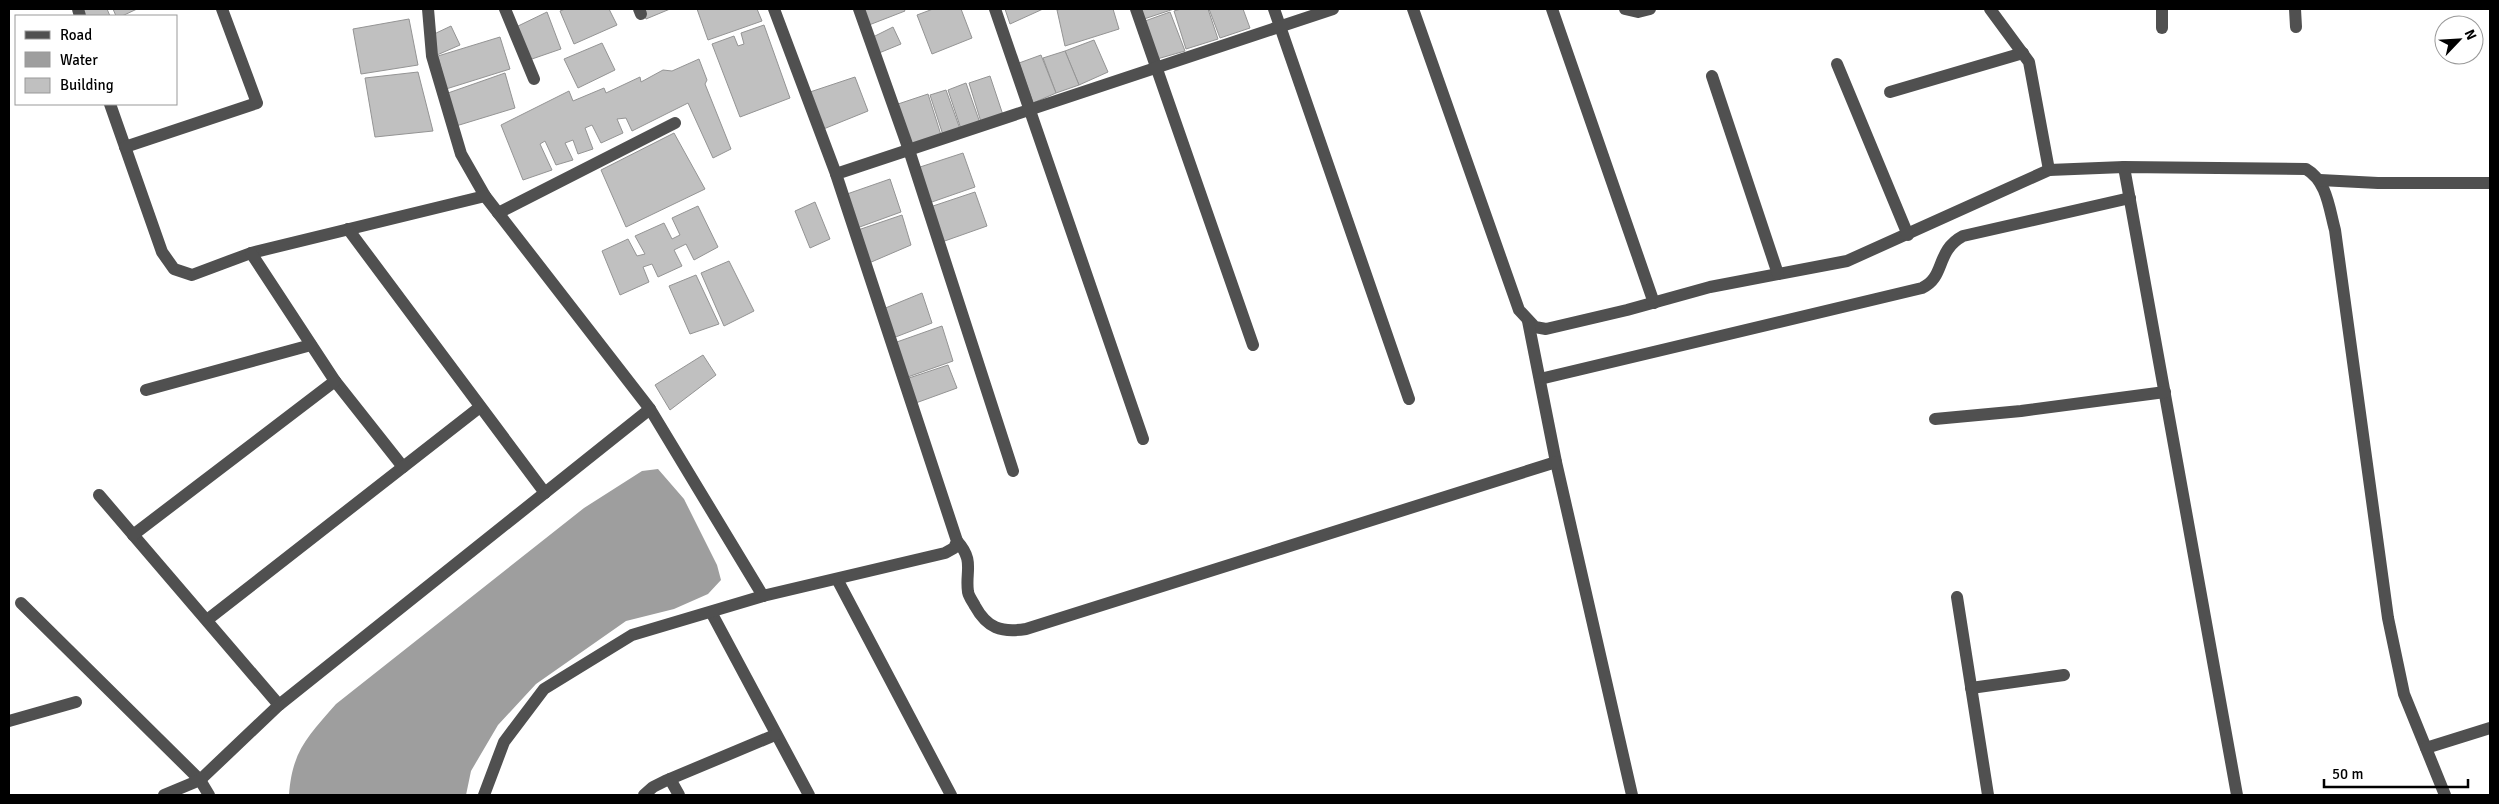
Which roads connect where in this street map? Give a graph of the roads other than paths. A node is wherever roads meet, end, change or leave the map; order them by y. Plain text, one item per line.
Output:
1 (222, 9) edge
2 (428, 9) edge
3 (505, 9) edge
4 (774, 9) edge
5 (859, 9) edge
6 (996, 9) edge
7 (1136, 9) edge
8 (1274, 9) edge
9 (1334, 9) edge
10 (1413, 9) edge
11 (1552, 9) edge
12 (1625, 9) edge
13 (1650, 9) edge
14 (1990, 9) edge
15 (2162, 9) edge
16 (2295, 9) edge
17 (1280, 26) junction
18 (2296, 27) dead end
19 (2162, 28) dead end
20 (2023, 53) junction
21 (1837, 64) dead end
22 (1157, 67) junction
23 (1712, 76) dead end
24 (534, 80) dead end
25 (1890, 92) dead end
26 (110, 105) edge
27 (1030, 108) junction
28 (674, 123) dead end
29 (125, 147) junction
30 (909, 150) junction
31 (2124, 167) junction
32 (2049, 170) junction
33 (836, 174) junction
34 (2320, 180) junction
35 (2490, 183) edge
36 (485, 196) junction
37 (2130, 198) junction
38 (498, 213) junction
39 (348, 229) junction
40 (1908, 235) junction
41 (250, 252) junction
42 (1778, 274) junction
43 (1654, 303) junction
44 (1528, 321) junction
45 (311, 345) junction
46 (1253, 345) dead end
47 (1540, 379) junction
48 (335, 381) junction
49 (146, 390) dead end
50 (2165, 392) junction
51 (1409, 399) dead end
52 (480, 407) junction
53 (650, 409) junction
54 (1935, 419) dead end
55 (1143, 439) dead end
56 (1556, 462) junction
57 (403, 467) junction
58 (1013, 471) dead end
59 (545, 493) junction
60 (99, 495) dead end
61 (133, 534) junction
62 (958, 541) junction
63 (836, 579) junction
64 (763, 596) junction
65 (1957, 597) dead end
66 (21, 603) dead end
67 (711, 612) junction
68 (207, 620) junction
69 (2064, 675) dead end
70 (1971, 688) junction
71 (76, 702) dead end
72 (279, 705) junction
73 (9, 721) edge
74 (2490, 728) edge
75 (775, 735) junction
76 (2426, 748) junction
77 (670, 779) junction
78 (200, 780) junction
79 (164, 795) edge
80 (209, 795) edge
81 (484, 795) edge
82 (644, 795) edge
83 (679, 795) edge
84 (809, 795) edge
85 (951, 795) edge
86 (1632, 795) edge
87 (1988, 795) edge
88 (2237, 795) edge
89 (2445, 795) edge

1 - 29 street
2 - 36 street
3 - 24 street
4 - 33 street
5 - 30 street
6 - 27 street
7 - 22 street
8 - 17 street
9 - 17 street
10 - 44 street
11 - 43 street
12 - 13 street
14 - 20 street
15 - 19 street
16 - 18 street
17 - 22 street
17 - 51 street
20 - 25 street
20 - 32 street
21 - 40 street
22 - 27 street
22 - 46 street
23 - 42 street
26 - 29 street
27 - 30 street
27 - 55 street
28 - 38 street
29 - 41 street
30 - 33 street
30 - 58 street
31 - 32 street
31 - 34 street
31 - 37 street
32 - 40 street
33 - 62 street
34 - 35 street
34 - 76 street
36 - 38 street
36 - 39 street
37 - 47 street
37 - 50 street
38 - 53 street
39 - 41 street
39 - 52 street
40 - 42 street
41 - 45 street
42 - 43 street
43 - 44 street
44 - 47 street
45 - 48 street
45 - 49 street
47 - 56 street
48 - 57 street
48 - 61 street
50 - 54 street
50 - 88 street
52 - 57 street
52 - 59 street
53 - 59 street
53 - 64 street
56 - 62 street
56 - 86 street
57 - 68 street
59 - 72 street
60 - 61 street
61 - 68 street
62 - 63 street
63 - 64 street
63 - 85 street
64 - 67 street
65 - 70 street
66 - 78 street
67 - 75 street
67 - 81 street
68 - 72 street
69 - 70 street
70 - 87 street
71 - 73 street
72 - 78 street
74 - 76 street
75 - 77 street
75 - 84 street
76 - 89 street
77 - 82 street
77 - 83 street
78 - 79 street
78 - 80 street

